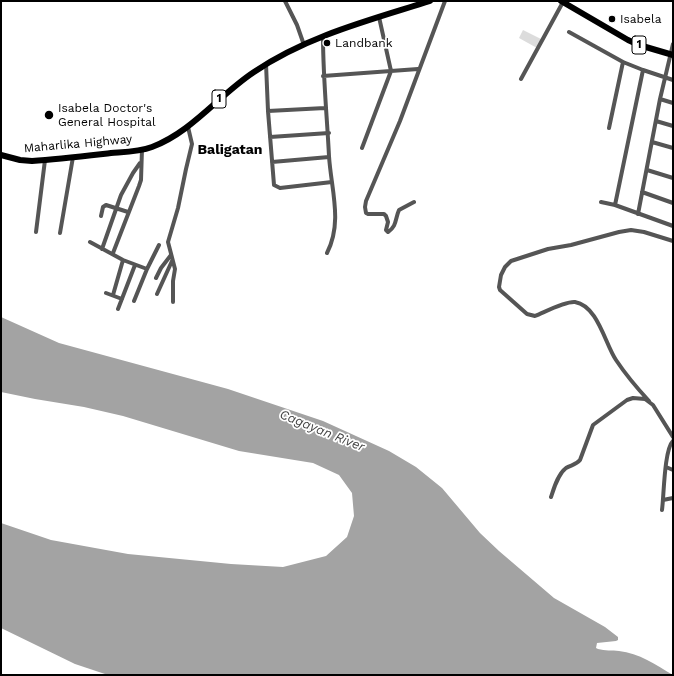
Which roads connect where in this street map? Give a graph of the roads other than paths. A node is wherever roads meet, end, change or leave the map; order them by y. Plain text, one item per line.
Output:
1 (285, 1) edge
2 (430, 1) edge
3 (445, 1) edge
4 (562, 2) edge
5 (379, 17) junction
6 (569, 32) dead end
7 (323, 36) junction
8 (673, 44) edge
9 (304, 45) junction
10 (672, 54) edge
11 (623, 62) junction
12 (266, 64) junction
13 (418, 69) junction
14 (643, 70) junction
15 (391, 71) junction
16 (323, 76) junction
17 (665, 77) junction
18 (521, 79) dead end
19 (673, 80) edge
20 (660, 99) junction
21 (673, 104) edge
22 (325, 108) junction
23 (268, 111) junction
24 (656, 121) junction
25 (673, 126) edge
26 (188, 127) junction
27 (609, 128) dead end
28 (329, 133) junction
29 (270, 137) junction
30 (652, 142) junction
31 (362, 148) dead end
32 (673, 148) edge
33 (142, 150) junction
34 (1, 155) edge
35 (329, 157) junction
36 (72, 158) junction
37 (45, 160) junction
38 (141, 161) junction
39 (272, 162) junction
40 (647, 170) junction
41 (673, 178) edge
42 (332, 182) junction
43 (642, 192) junction
44 (414, 202) dead end
45 (601, 202) dead end
46 (673, 203) edge
47 (615, 205) junction
48 (117, 208) junction
49 (128, 212) junction
50 (638, 214) junction
51 (100, 216) dead end
52 (673, 226) edge
53 (36, 232) dead end
54 (60, 232) dead end
55 (673, 241) edge
56 (90, 242) dead end
57 (159, 245) dead end
58 (102, 249) junction
59 (113, 253) junction
60 (327, 253) dead end
61 (171, 255) junction
62 (123, 260) junction
63 (173, 261) junction
64 (135, 265) junction
65 (147, 270) junction
66 (156, 278) dead end
67 (106, 293) dead end
68 (157, 294) dead end
69 (113, 295) junction
70 (122, 299) junction
71 (134, 301) dead end
72 (173, 302) dead end
73 (118, 309) dead end
74 (649, 401) junction
75 (673, 437) edge
76 (673, 441) edge
77 (666, 467) junction
78 (673, 470) edge
79 (550, 496) dead end
80 (673, 498) edge
81 (663, 500) junction
82 (662, 510) dead end

1 - 9 street
2 - 5 highway, Maharlika Highway / 1
3 - 13 street
4 - 10 highway, 1
4 - 18 street
5 - 7 highway, Maharlika Highway / 1
5 - 15 street
6 - 11 street
7 - 9 highway, Maharlika Highway / 1
7 - 16 street
8 - 10 street
9 - 12 highway, Maharlika Highway / 1
10 - 17 street
11 - 14 street
11 - 27 street
12 - 23 street
12 - 26 highway, Maharlika Highway / 1
13 - 15 street
13 - 44 street
14 - 17 street
14 - 47 street
15 - 16 street
15 - 31 street
16 - 22 street
17 - 19 street
17 - 20 street
20 - 21 street
20 - 24 street
22 - 23 street
22 - 28 street
23 - 29 street
24 - 25 street
24 - 30 street
26 - 33 highway, Maharlika Highway / 1
26 - 61 street
28 - 29 street
28 - 35 street
29 - 39 street
30 - 32 street
30 - 40 street
33 - 36 highway, Maharlika Highway / 1
33 - 38 street
34 - 37 highway, Maharlika Highway / 1
35 - 39 street
35 - 42 street
36 - 37 highway, Maharlika Highway / 1
36 - 54 street
37 - 53 street
38 - 48 street
38 - 49 street
39 - 42 street
40 - 41 street
40 - 43 street
42 - 60 street
43 - 46 street
43 - 50 street
45 - 47 street
47 - 50 street
48 - 49 street
48 - 51 street
48 - 58 street
49 - 59 street
50 - 52 street
55 - 74 street
56 - 58 street
57 - 65 street
58 - 59 street
59 - 62 street
61 - 63 street
61 - 66 street
62 - 64 street
62 - 69 street
63 - 68 street
63 - 72 street
64 - 65 street
64 - 70 street
65 - 71 street
67 - 69 street
69 - 70 street
70 - 73 street
74 - 75 street
74 - 79 street
76 - 77 street
77 - 78 street
77 - 81 street
80 - 81 street
81 - 82 street

